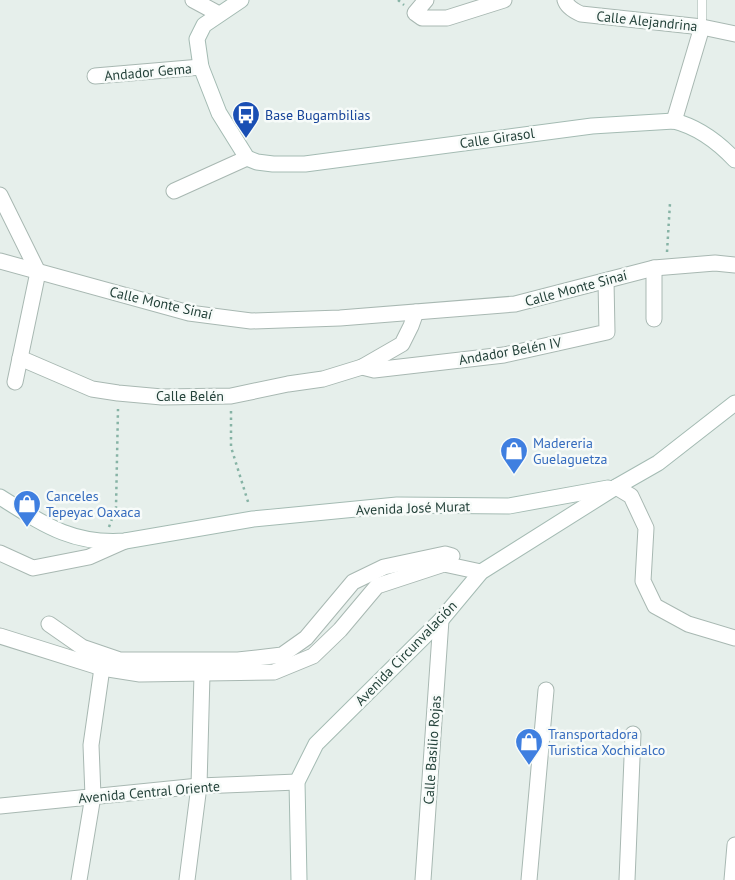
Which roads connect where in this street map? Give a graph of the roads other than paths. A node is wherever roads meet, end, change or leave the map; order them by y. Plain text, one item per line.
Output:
1 (193, 0) edge
2 (241, 0) edge
3 (426, 0) edge
4 (504, 0) edge
5 (565, 0) edge
6 (702, 0) edge
7 (219, 14) junction
8 (702, 27) junction
9 (735, 34) edge
10 (201, 67) junction
11 (95, 76) dead end
12 (674, 121) junction
13 (247, 158) junction
14 (735, 160) edge
15 (174, 191) dead end
16 (0, 195) edge
17 (0, 261) edge
18 (735, 265) edge
19 (660, 267) junction
20 (38, 272) junction
21 (606, 280) junction
22 (416, 312) junction
23 (654, 319) dead end
24 (20, 358) junction
25 (362, 368) junction
26 (15, 382) dead end
27 (735, 403) edge
28 (616, 487) junction
29 (0, 498) edge
30 (125, 541) junction
31 (0, 553) edge
32 (487, 569) junction
33 (441, 620) junction
34 (48, 624) dead end
35 (0, 636) edge
36 (735, 638) edge
37 (102, 668) junction
38 (202, 674) junction
39 (546, 690) dead end
40 (633, 734) dead end
41 (297, 782) junction
42 (199, 786) junction
43 (94, 796) junction
44 (0, 806) edge
45 (735, 845) edge
46 (79, 880) edge
47 (187, 880) edge
48 (299, 880) edge
49 (423, 880) edge
50 (529, 880) edge
51 (627, 880) edge
52 (732, 880) edge

1 - 7 street
2 - 7 street
3 - 4 street
5 - 8 street, Calle Alejandrina
6 - 8 lane
7 - 10 street
8 - 9 street, Calle Alejandrina
8 - 12 street
10 - 11 street, Andador Gema
10 - 13 street
12 - 13 street, Calle Girasol
12 - 14 street, Calle Girasol
13 - 15 street
16 - 20 street
17 - 20 street, Calle Monte Sinaí
18 - 19 street, Calle Monte Sinaí
19 - 21 street, Calle Monte Sinaí
19 - 23 street
20 - 22 street, Calle Monte Sinaí
20 - 24 street
21 - 22 street, Calle Monte Sinaí
21 - 25 street, Andador Belén IV
22 - 25 street
24 - 25 street, Calle Belén
24 - 26 street
27 - 28 street, Avenida Circunvalación
28 - 30 street, Avenida José Murat
28 - 32 street, Avenida Circunvalación
28 - 36 street
29 - 30 street, Avenida José Murat
30 - 31 street
32 - 33 street, Avenida Circunvalación
32 - 34 street
32 - 38 street
33 - 41 street, Avenida Circunvalación
33 - 49 street, Calle Basilio Rojas
35 - 37 street
37 - 38 street
37 - 43 street
38 - 42 street
39 - 50 street
40 - 51 street
41 - 42 street, Avenida Central Oriente
41 - 48 street, Avenida Circunvalación
42 - 43 street, Avenida Central Oriente
42 - 47 street
43 - 44 street, Avenida Central Oriente
43 - 46 street
45 - 52 street

